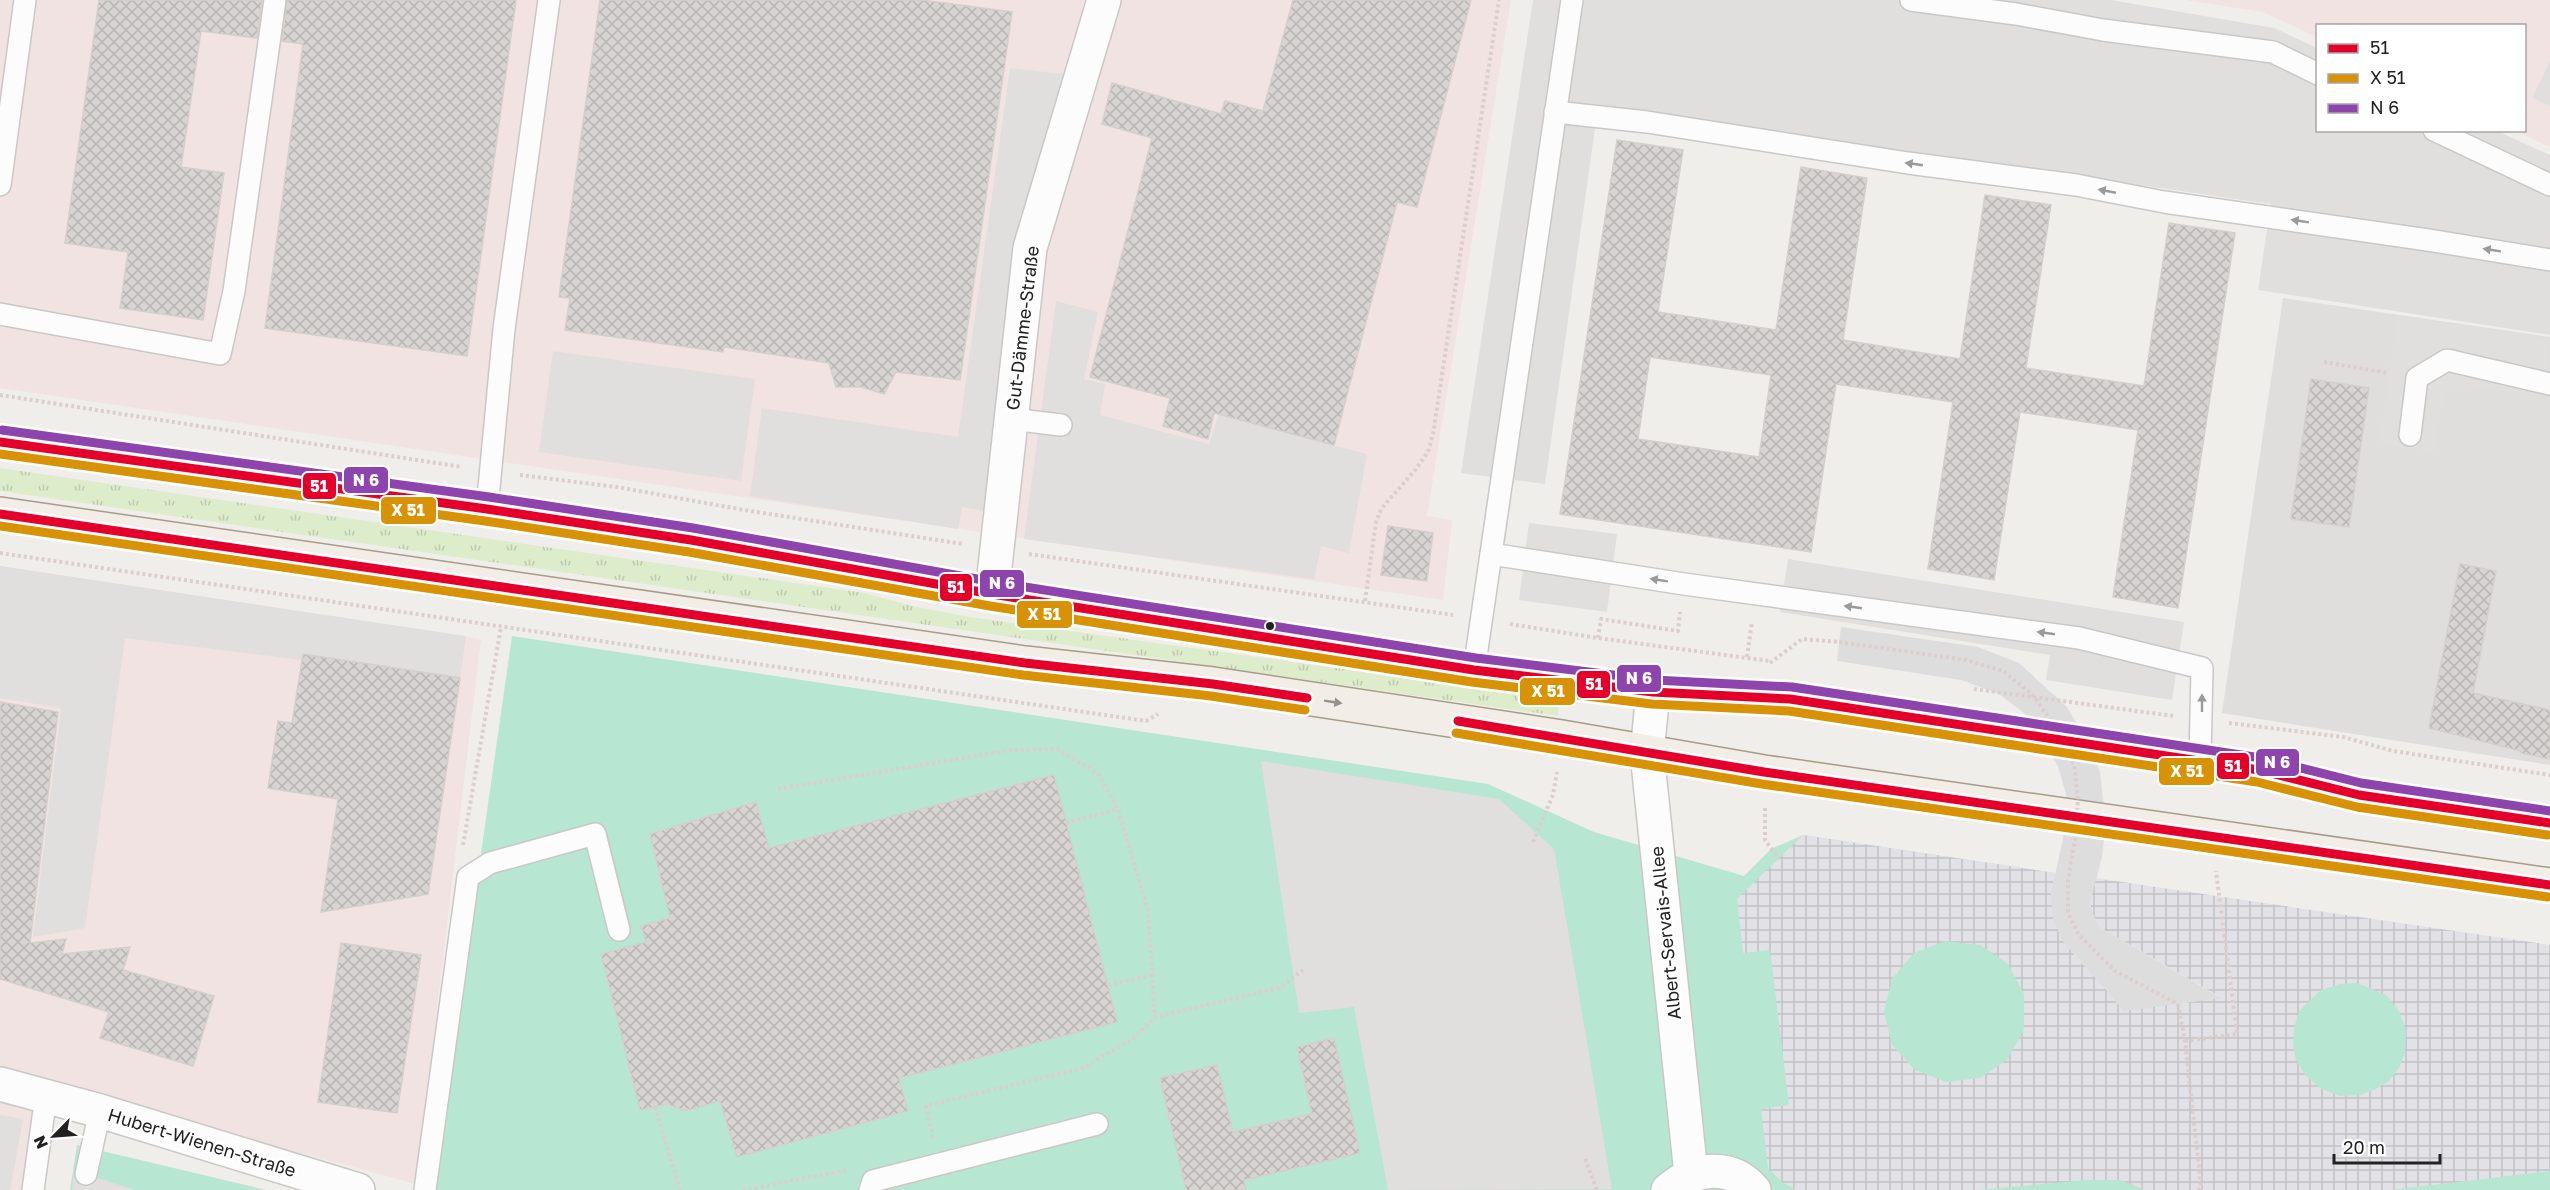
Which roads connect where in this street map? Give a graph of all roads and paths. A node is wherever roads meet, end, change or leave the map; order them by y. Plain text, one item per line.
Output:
1 (25, 0) edge
2 (275, 0) edge
3 (549, 0) edge
4 (1104, 0) edge
5 (1499, 0) edge
6 (1572, 0) edge
7 (1911, 0) edge
8 (2316, 73) edge
9 (1555, 112) junction
10 (2438, 132) edge
11 (0, 185) edge
12 (2550, 185) edge
13 (2550, 260) edge
14 (0, 314) edge
15 (2324, 362) dead end
16 (2417, 378) junction
17 (2550, 384) edge
18 (1011, 419) junction
19 (1061, 425) dead end
20 (2410, 435) dead end
21 (0, 442) edge
22 (487, 509) junction
23 (0, 514) edge
24 (996, 549) junction
25 (0, 553) edge
26 (1491, 554) junction
27 (1684, 584) junction
28 (992, 594) junction
29 (1365, 601) junction
30 (1481, 619) junction
31 (1752, 623) dead end
32 (501, 627) junction
33 (1598, 639) junction
34 (1747, 657) junction
35 (1770, 661) junction
36 (1782, 662) dead end
37 (1474, 670) junction
38 (1968, 688) dead end
39 (1653, 692) junction
40 (1166, 710) dead end
41 (2202, 720) junction
42 (1562, 737) junction
43 (1647, 753) junction
44 (2200, 761) junction
45 (2550, 776) edge
46 (778, 789) dead end
47 (1118, 809) junction
48 (1066, 823) dead end
49 (2550, 823) edge
50 (2212, 838) junction
51 (1765, 840) dead end
52 (1533, 842) dead end
53 (1779, 859) dead end
54 (468, 878) junction
55 (2550, 885) edge
56 (619, 930) dead end
57 (1303, 970) dead end
58 (1154, 975) junction
59 (1108, 985) dead end
60 (1155, 1017) junction
61 (2185, 1041) junction
62 (0, 1084) edge
63 (46, 1096) junction
64 (655, 1107) dead end
65 (100, 1111) junction
66 (1097, 1124) dead end
67 (1585, 1159) dead end
68 (939, 1164) junction
69 (87, 1174) dead end
70 (1680, 1182) edge
71 (872, 1185) edge
72 (2201, 1189) edge
73 (33, 1190) edge
74 (358, 1190) edge
75 (425, 1190) edge
76 (680, 1190) edge
77 (743, 1190) edge
78 (1597, 1190) edge
79 (1754, 1190) edge

1 - 11 lane
2 - 14 lane
3 - 22 lane
4 - 18 street, Gut-Dämme-Straße
5 - 29 path
6 - 9 lane
7 - 8 lane
13 -> 9 lane
9 - 26 lane
10 - 12 lane
15 - 16 path
16 - 17 lane
16 - 20 lane
18 - 19 lane
18 - 24 street, Gut-Dämme-Straße
21 - 22 main road
22 - 28 main road
23 -> 42 main road
24 - 28 street, Gut-Dämme-Straße
24 - 29 path
25 - 32 path
27 -> 26 lane
26 - 30 lane
27 - 33 path
41 -> 27 lane
28 - 37 main road
29 - 30 path
30 - 33 path
30 - 37 lane
31 - 34 path
32 - 40 path
32 - 54 path
33 - 34 path
34 - 35 path
35 - 36 path
35 - 61 path, bridge
37 - 39 main road
38 - 41 path
39 - 43 street, Albert-Servais-Allee
39 - 44 main road
41 - 44 lane
41 - 45 path
42 - 43 main road
42 - 52 path
43 - 50 main road
43 - 70 street, Albert-Servais-Allee
44 - 49 main road
46 - 47 path
47 - 48 path
47 - 58 path
50 - 55 main road
50 - 61 path
51 - 53 path
54 - 56 lane
54 - 75 lane
57 - 60 path
58 - 59 path
58 - 60 path
60 - 68 path
61 - 72 path
62 - 63 street, Hubert-Wienen-Straße
63 - 65 street, Hubert-Wienen-Straße
63 - 73 lane
64 - 76 path
65 - 69 lane
65 - 74 street, Hubert-Wienen-Straße
66 - 68 lane
67 - 78 path
68 - 71 lane
70 - 79 street
71 - 77 path

